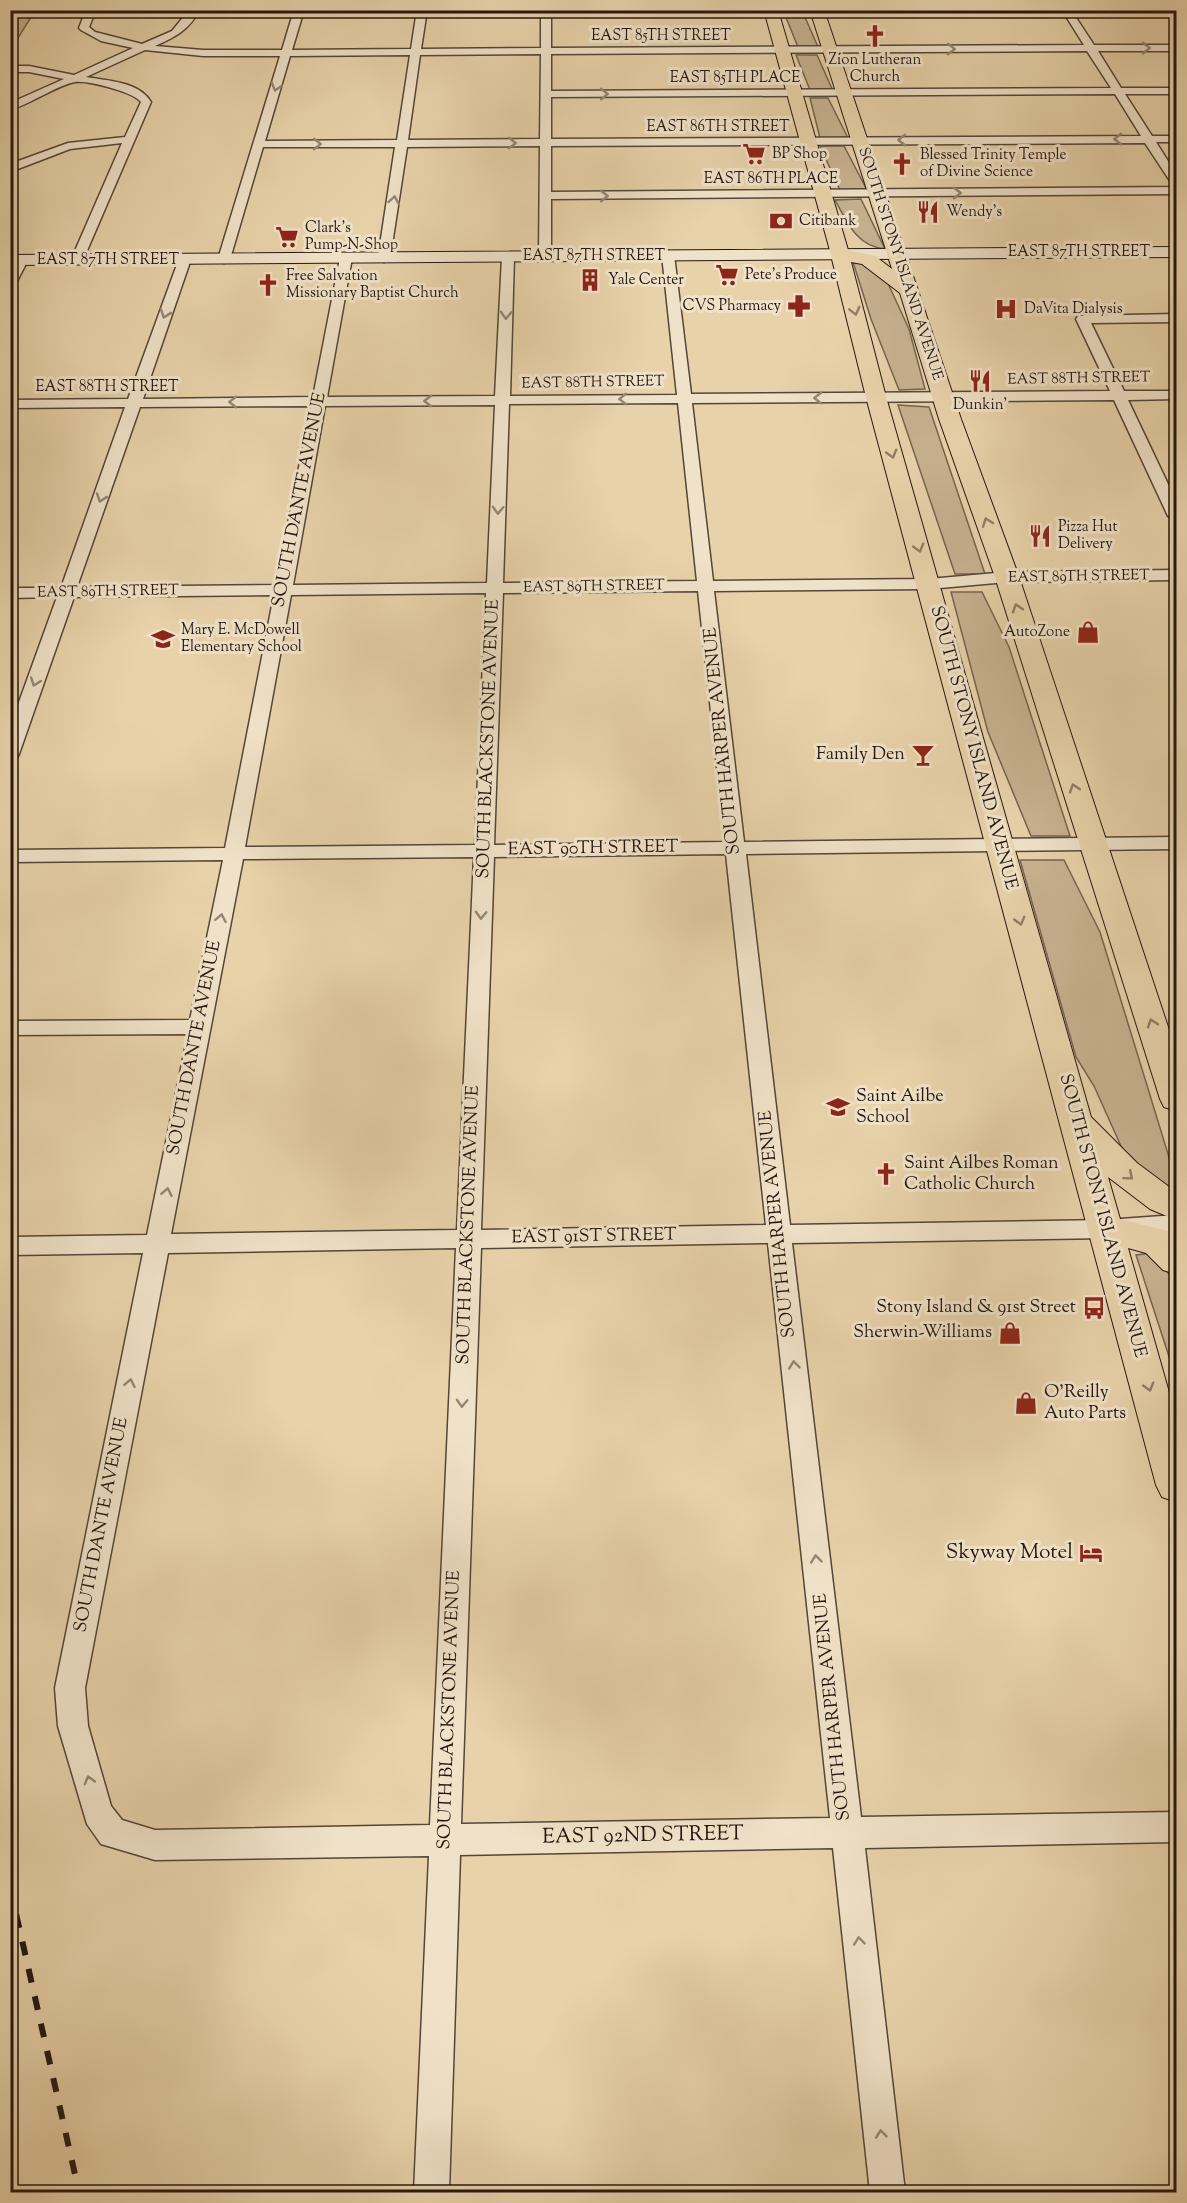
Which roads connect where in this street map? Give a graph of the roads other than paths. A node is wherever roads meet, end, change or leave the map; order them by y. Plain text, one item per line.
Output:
1 (91, 10) edge
2 (194, 10) edge
3 (299, 10) edge
4 (422, 10) edge
5 (861, 10) edge
6 (1066, 10) edge
7 (546, 11) edge
8 (771, 11) edge
9 (817, 11) edge
10 (146, 47) junction
11 (1091, 48) junction
12 (1176, 48) edge
13 (783, 50) junction
14 (829, 50) junction
15 (415, 52) junction
16 (546, 52) junction
17 (286, 53) junction
18 (10, 69) edge
19 (76, 78) junction
20 (1118, 91) junction
21 (1176, 91) edge
22 (794, 93) junction
23 (843, 93) junction
24 (546, 94) junction
25 (10, 107) edge
26 (1149, 139) junction
27 (1176, 139) edge
28 (130, 140) junction
29 (807, 141) junction
30 (860, 141) junction
31 (545, 142) junction
32 (403, 143) junction
33 (259, 144) junction
34 (10, 169) edge
35 (1176, 182) edge
36 (1176, 191) edge
37 (822, 194) junction
38 (877, 194) junction
39 (545, 196) junction
40 (833, 228) junction
41 (1176, 252) edge
42 (840, 254) junction
43 (896, 254) junction
44 (668, 255) junction
45 (545, 256) junction
46 (508, 257) junction
47 (346, 258) junction
48 (384, 258) junction
49 (185, 259) junction
50 (224, 259) junction
51 (16, 260) edge
52 (77, 260) junction
53 (10, 282) edge
54 (906, 289) junction
55 (1176, 318) edge
56 (1119, 395) junction
57 (1176, 395) edge
58 (943, 397) junction
59 (876, 398) junction
60 (684, 399) junction
61 (502, 400) junction
62 (319, 402) junction
63 (134, 403) junction
64 (10, 404) edge
65 (1176, 516) edge
66 (1176, 575) edge
67 (1007, 577) junction
68 (929, 584) junction
69 (705, 586) junction
70 (495, 588) junction
71 (282, 590) junction
72 (67, 592) junction
73 (10, 593) edge
74 (17, 714) edge
75 (10, 754) edge
76 (1092, 843) junction
77 (1176, 843) edge
78 (999, 845) junction
79 (735, 848) junction
80 (484, 851) junction
81 (234, 853) junction
82 (10, 856) edge
83 (198, 1027) junction
84 (10, 1028) edge
85 (1176, 1099) edge
86 (1075, 1118) junction
87 (1176, 1207) edge
88 (1176, 1224) edge
89 (1106, 1229) junction
90 (779, 1234) junction
91 (468, 1239) junction
92 (157, 1243) junction
93 (10, 1246) edge
94 (1176, 1260) edge
95 (1176, 1485) edge
96 (1176, 1827) edge
97 (112, 1833) joint
98 (847, 1833) junction
99 (445, 1840) junction
100 (430, 2193) edge
101 (888, 2193) edge

1 - 10 street, EAST 85TH STREET
2 - 10 street
3 - 17 street
4 - 15 street
5 - 9 street
6 - 11 street
7 - 8 street
7 - 16 street
8 - 9 street
8 - 13 highway, SOUTH STONY ISLAND AVENUE
9 - 14 highway, SOUTH STONY ISLAND AVENUE
10 - 17 street, EAST 85TH STREET
10 - 19 street
11 -> 12 street, EAST 85TH STREET
14 -> 11 street, EAST 85TH STREET
11 - 20 street
13 - 14 street, EAST 85TH STREET
13 - 16 street, EAST 85TH STREET
13 - 22 highway, SOUTH STONY ISLAND AVENUE
14 - 23 highway, SOUTH STONY ISLAND AVENUE
15 - 16 street, EAST 85TH STREET
15 - 17 street, EAST 85TH STREET
15 - 32 street
16 - 24 street
17 -> 33 street
18 - 19 street
19 - 25 street
19 - 28 street
20 - 21 street, EAST 85TH PLACE
20 - 23 street, EAST 85TH PLACE
20 - 26 street
22 - 23 street, EAST 85TH PLACE
24 -> 22 street, EAST 85TH PLACE
22 - 29 highway, SOUTH STONY ISLAND AVENUE
23 - 30 highway, SOUTH STONY ISLAND AVENUE
24 - 31 street
26 - 27 street, EAST 86TH STREET
26 -> 30 street, EAST 86TH STREET
26 - 35 street
28 - 34 street
28 - 52 street
29 - 30 street, EAST 86TH STREET
29 - 31 street, EAST 86TH STREET
29 - 37 highway, SOUTH STONY ISLAND AVENUE
30 - 38 highway, SOUTH STONY ISLAND AVENUE
32 -> 31 street, EAST 86TH STREET
31 - 39 street
33 -> 32 street, EAST 86TH STREET
48 -> 32 street
33 - 50 street
38 -> 36 street, EAST 86TH PLACE
37 - 38 street, EAST 86TH PLACE
39 -> 37 street, EAST 86TH PLACE
37 - 40 highway, SOUTH STONY ISLAND AVENUE
38 - 43 highway, SOUTH STONY ISLAND AVENUE
39 - 45 street
40 - 42 highway, SOUTH STONY ISLAND AVENUE
40 - 43 highway
41 - 43 main road, EAST 87TH STREET
42 - 43 main road, EAST 87TH STREET
42 - 44 main road, EAST 87TH STREET
42 - 54 highway
42 -> 59 highway, SOUTH STONY ISLAND AVENUE
43 - 54 highway, SOUTH STONY ISLAND AVENUE
44 - 45 main road, EAST 87TH STREET
44 - 60 street, SOUTH HARPER AVENUE
45 - 46 main road, EAST 87TH STREET
46 - 48 main road, EAST 87TH STREET
46 -> 61 street, SOUTH BLACKSTONE AVENUE
47 - 48 main road, EAST 87TH STREET
47 - 50 main road, EAST 87TH STREET
47 - 62 street, SOUTH DANTE AVENUE
49 - 50 main road, EAST 87TH STREET
49 - 52 main road, EAST 87TH STREET
49 -> 63 street
51 - 52 main road, EAST 87TH STREET
51 - 53 street
54 - 58 highway, SOUTH STONY ISLAND AVENUE
55 - 56 street
56 - 57 street, EAST 88TH STREET
56 - 58 street, EAST 88TH STREET
56 - 65 street
58 - 59 street, EAST 88TH STREET
67 -> 58 highway, SOUTH STONY ISLAND AVENUE
59 -> 60 street, EAST 88TH STREET
59 -> 68 highway, SOUTH STONY ISLAND AVENUE
60 -> 61 street, EAST 88TH STREET
60 - 69 street, SOUTH HARPER AVENUE
61 -> 62 street, EAST 88TH STREET
61 -> 70 street, SOUTH BLACKSTONE AVENUE
62 -> 63 street, EAST 88TH STREET
62 - 71 street, SOUTH DANTE AVENUE
63 - 64 street, EAST 88TH STREET
63 -> 72 street
66 - 67 street, EAST 89TH STREET
67 - 68 street, EAST 89TH STREET
76 -> 67 highway, SOUTH STONY ISLAND AVENUE
68 - 69 street, EAST 89TH STREET
68 - 78 highway, SOUTH STONY ISLAND AVENUE
69 - 70 street, EAST 89TH STREET
69 - 79 street, SOUTH HARPER AVENUE
70 - 71 street, EAST 89TH STREET
70 - 80 street, SOUTH BLACKSTONE AVENUE
71 - 72 street, EAST 89TH STREET
71 - 81 street, SOUTH DANTE AVENUE
72 - 73 street, EAST 89TH STREET
72 -> 74 street
74 - 75 street
76 - 77 street, EAST 90TH STREET
76 - 78 street, EAST 90TH STREET
85 -> 76 highway, SOUTH STONY ISLAND AVENUE
78 - 79 street, EAST 90TH STREET
78 -> 86 highway, SOUTH STONY ISLAND AVENUE
79 - 80 street, EAST 90TH STREET
79 - 90 street, SOUTH HARPER AVENUE
80 - 81 street, EAST 90TH STREET
80 -> 91 street, SOUTH BLACKSTONE AVENUE
81 - 82 street, EAST 90TH STREET
83 -> 81 street, SOUTH DANTE AVENUE
83 - 84 street
92 -> 83 street, SOUTH DANTE AVENUE
86 -> 87 highway
86 - 89 highway, SOUTH STONY ISLAND AVENUE
88 - 89 street, EAST 91ST STREET
89 - 90 street, EAST 91ST STREET
89 - 94 highway
89 -> 95 highway, SOUTH STONY ISLAND AVENUE
90 - 91 street, EAST 91ST STREET
98 -> 90 street, SOUTH HARPER AVENUE
91 - 92 street, EAST 91ST STREET
91 -> 99 street, SOUTH BLACKSTONE AVENUE
92 - 93 street, EAST 91ST STREET
97 -> 92 street, SOUTH DANTE AVENUE
96 - 98 street, EAST 92ND STREET
97 - 99 street, EAST 92ND STREET
98 - 99 street, EAST 92ND STREET
101 -> 98 street, SOUTH HARPER AVENUE
99 - 100 street, SOUTH BLACKSTONE AVENUE

